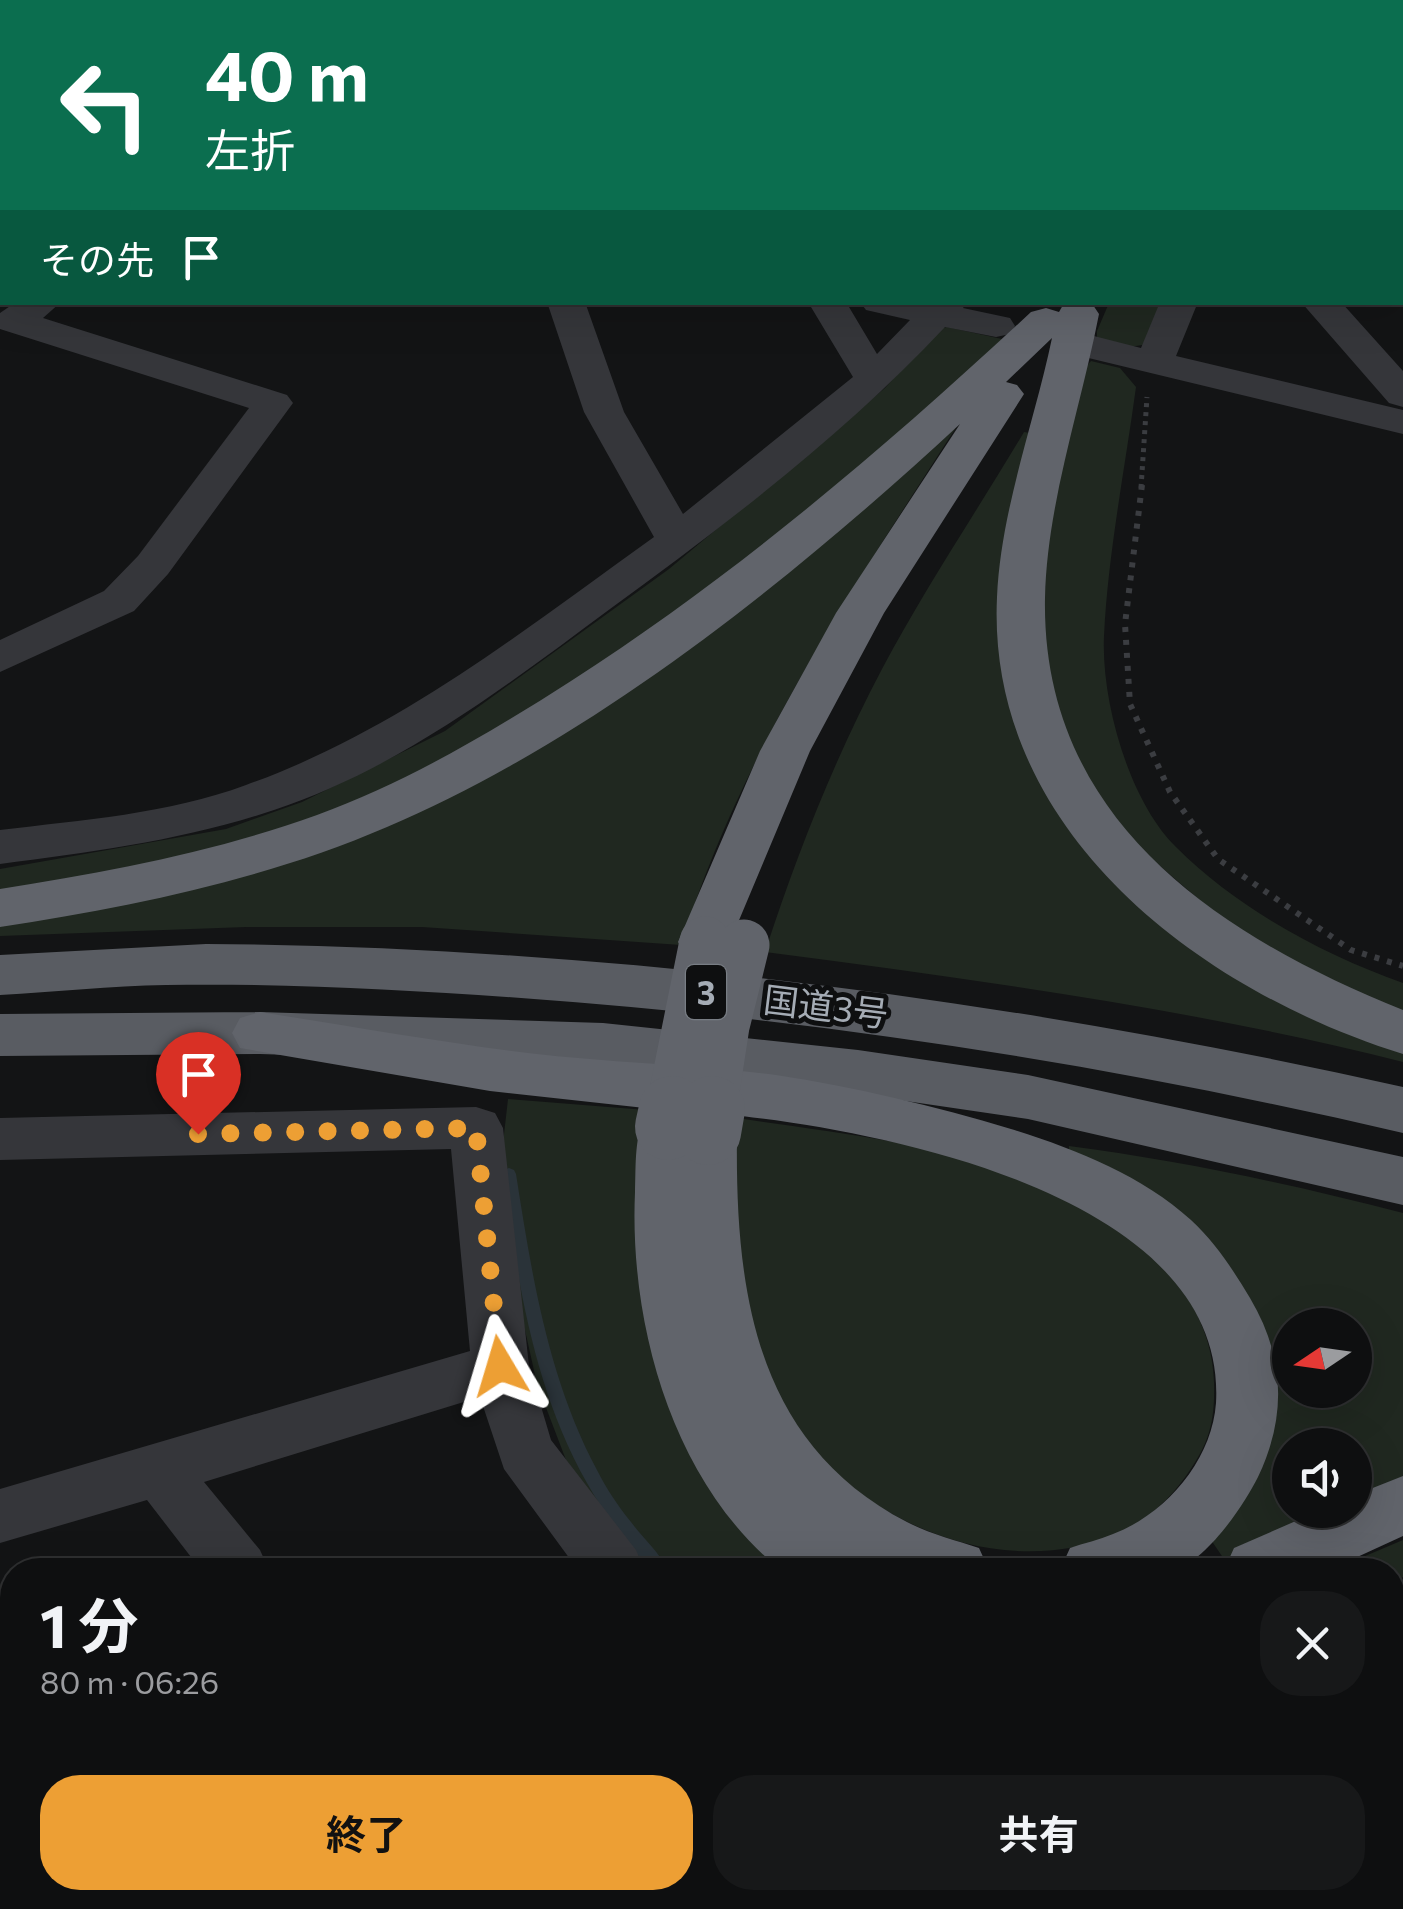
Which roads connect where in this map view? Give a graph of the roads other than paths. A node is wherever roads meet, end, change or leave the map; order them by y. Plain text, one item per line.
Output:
1 (567, 305) edge
2 (830, 305) edge
3 (918, 305) edge
4 (1179, 305) edge
5 (1323, 305) edge
6 (944, 307) edge
7 (18, 313) edge
8 (1072, 318) edge
9 (996, 326) dead end
10 (1156, 362) junction
11 (874, 380) junction
12 (1403, 395) edge
13 (1403, 422) edge
14 (677, 540) junction
15 (0, 658) edge
16 (0, 847) edge
17 (0, 908) edge
18 (0, 975) edge
19 (260, 1033) junction
20 (1403, 1033) edge
21 (0, 1034) edge
22 (1403, 1110) edge
23 (688, 1130) junction
24 (0, 1139) edge
25 (1403, 1181) edge
26 (500, 1366) junction
27 (160, 1470) junction
28 (1403, 1505) edge
29 (0, 1516) edge
30 (229, 1558) edge
31 (605, 1558) edge
32 (821, 1558) edge
33 (922, 1558) edge
34 (1133, 1558) edge
35 (1285, 1558) edge

1 - 14 street
2 - 11 street
3 - 6 street
4 - 10 street
5 - 12 street
6 - 9 street
6 - 11 street
7 - 15 street
8 - 10 street
8 - 17 highway
8 - 20 highway
8 - 23 highway, bridge
10 - 13 street
11 - 14 street
14 - 16 street
18 - 22 highway, 国道3号 / 3
19 - 21 highway, 3
19 - 25 highway, 国道3号 / 3
19 - 34 highway
23 - 32 highway
23 - 33 highway
24 - 26 street
26 - 27 street
26 - 31 street
27 - 29 street
27 - 30 street
28 - 35 highway

